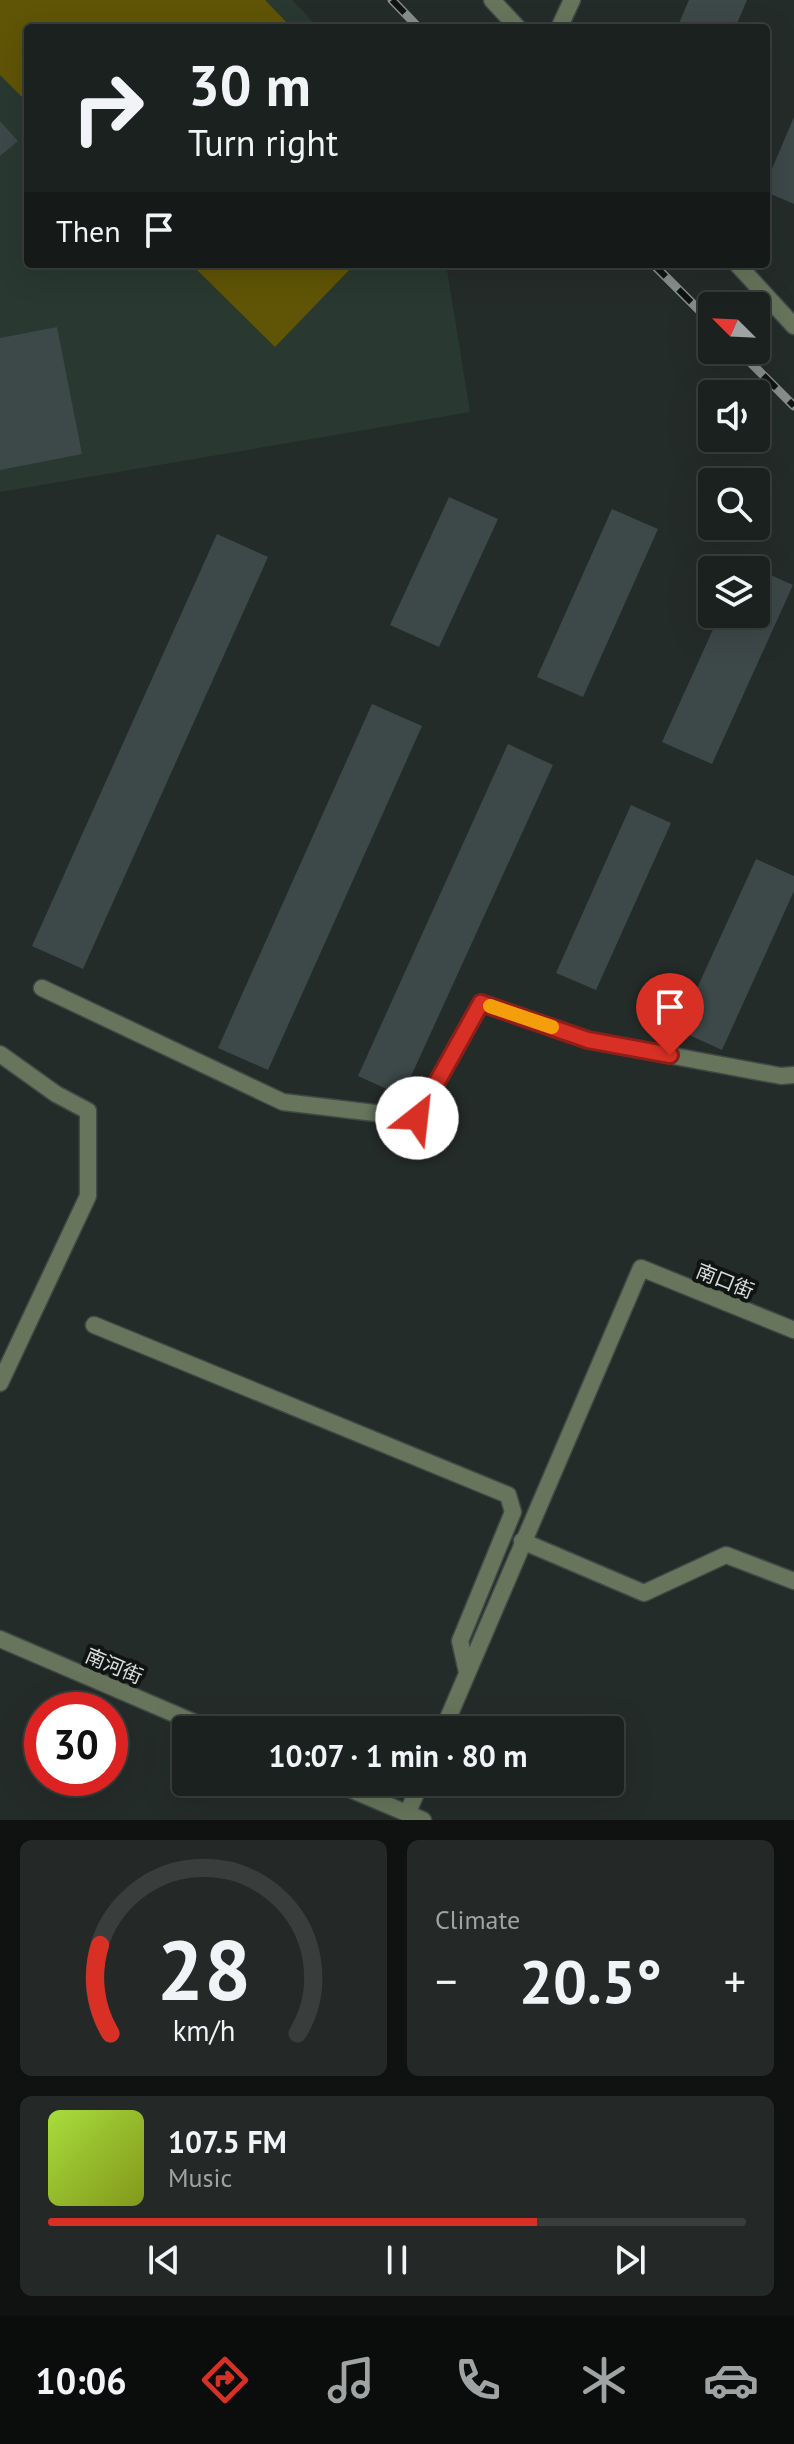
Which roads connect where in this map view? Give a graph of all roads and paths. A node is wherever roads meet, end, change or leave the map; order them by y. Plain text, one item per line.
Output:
1 (492, 0) edge
2 (572, 0) edge
3 (514, 24) edge
4 (561, 24) edge
5 (741, 268) edge
6 (794, 326) edge
7 (42, 988) dead end
8 (0, 1054) edge
9 (794, 1075) edge
10 (94, 1325) dead end
11 (794, 1330) edge
12 (0, 1383) edge
13 (522, 1541) junction
14 (794, 1581) edge
15 (0, 1639) edge
16 (467, 1672) junction
17 (179, 1716) edge
18 (449, 1716) edge
19 (366, 1796) edge
20 (419, 1796) edge
21 (415, 1817) edge

1 - 3 street
2 - 4 street
5 - 6 street
7 - 9 street
8 - 12 street
10 - 16 street
11 - 13 street, 南口街
13 - 14 street
13 - 16 street
15 - 17 street, 南河街
16 - 18 street
19 - 21 street
20 - 21 street

